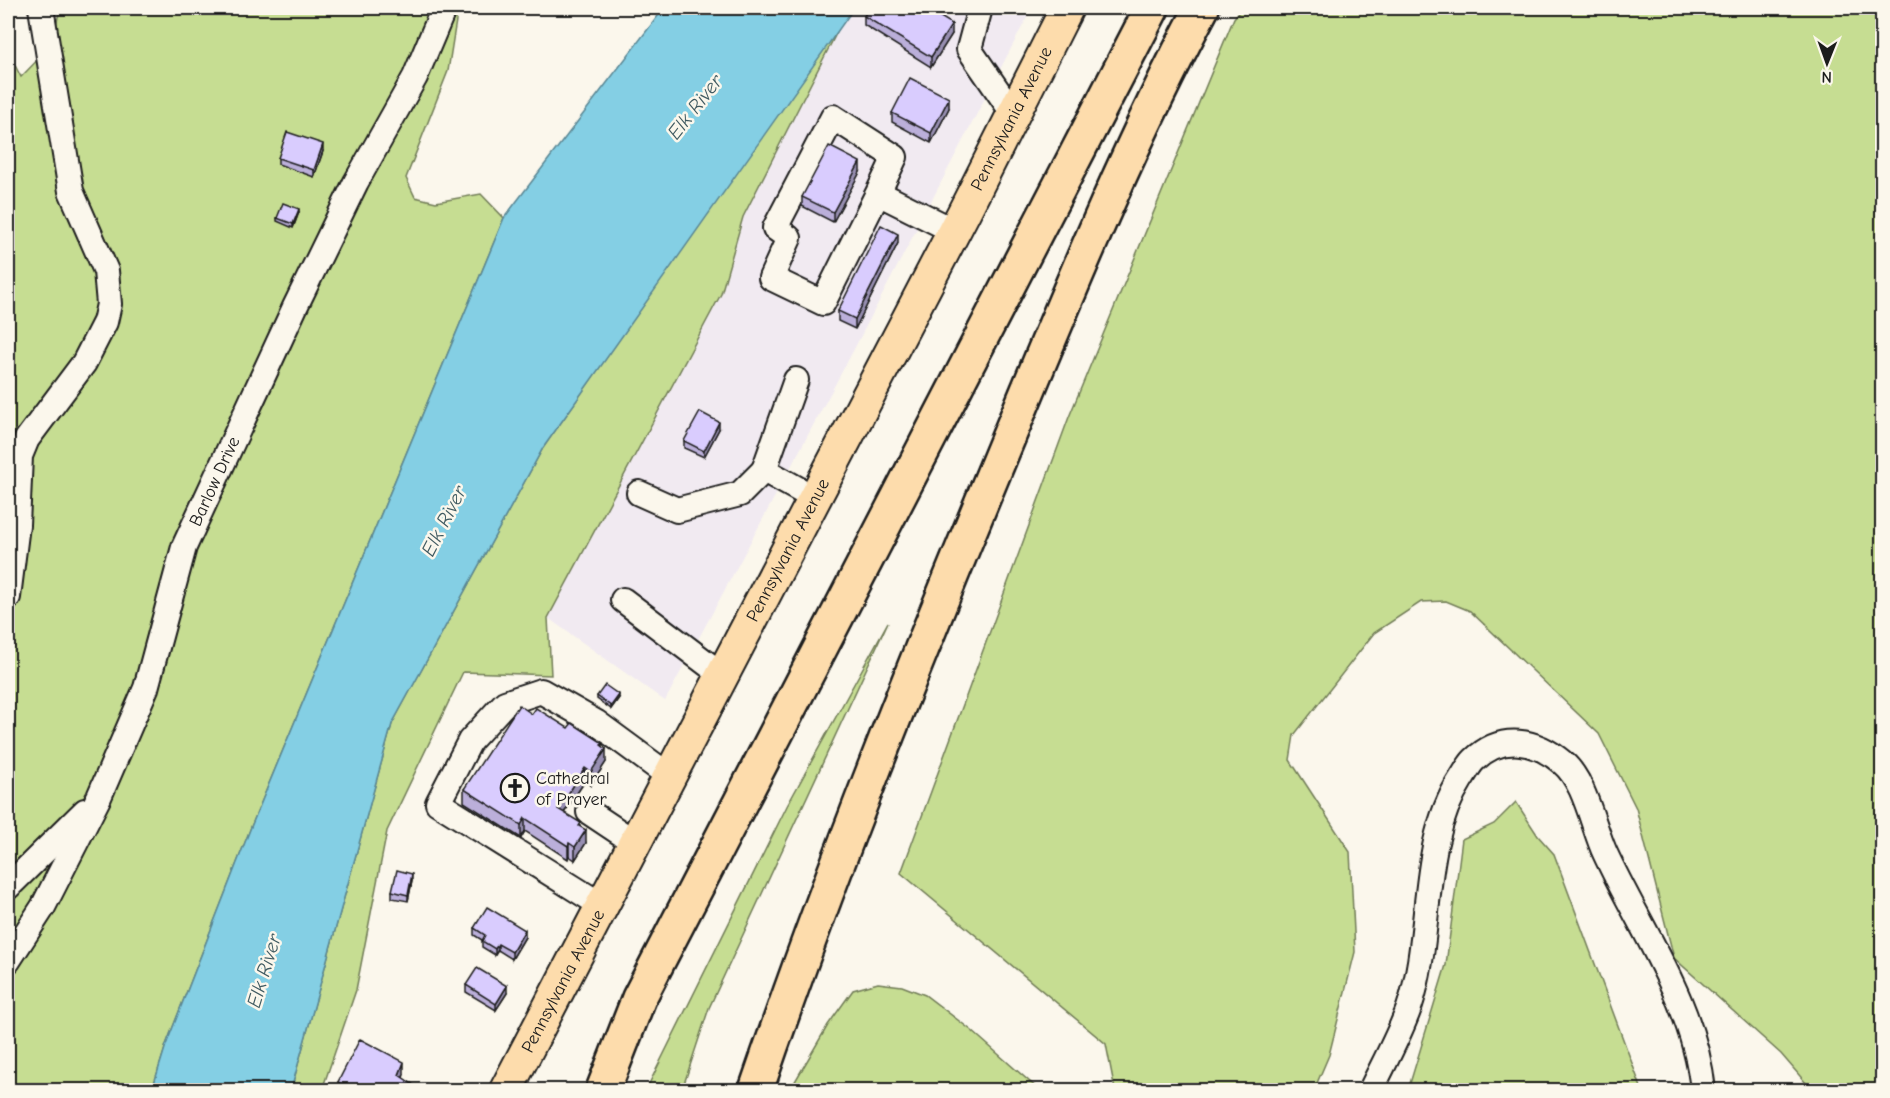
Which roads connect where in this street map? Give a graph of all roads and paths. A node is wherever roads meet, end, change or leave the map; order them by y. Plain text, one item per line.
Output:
1 (41, 8) edge
2 (444, 8) edge
3 (980, 8) edge
4 (1067, 8) edge
5 (1152, 8) edge
6 (1202, 8) edge
7 (1013, 113) junction
8 (878, 193) junction
9 (954, 231) junction
10 (796, 380) dead end
11 (764, 470) junction
12 (639, 493) dead end
13 (814, 498) junction
14 (8, 597) edge
15 (623, 600) dead end
16 (722, 675) junction
17 (669, 776) junction
18 (99, 797) junction
19 (589, 812) dead end
20 (634, 842) junction
21 (8, 887) edge
22 (601, 905) junction
23 (811, 929) junction
24 (8, 961) edge
25 (639, 998) junction
26 (506, 1090) edge
27 (581, 1090) edge
28 (603, 1090) edge
29 (744, 1090) edge
30 (756, 1090) edge
31 (1371, 1090) edge
32 (1703, 1090) edge

1 - 14 street
2 - 18 street, Barlow Drive
3 - 7 street
4 - 7 main road, Pennsylvania Avenue
5 - 25 highway
6 - 23 highway
7 - 9 main road, Pennsylvania Avenue
8 - 8 street
8 - 9 street
9 - 13 main road, Pennsylvania Avenue
10 - 11 street
11 - 12 street
11 - 13 street
13 - 16 main road, Pennsylvania Avenue
15 - 16 street
16 - 17 main road, Pennsylvania Avenue
17 - 20 main road, Pennsylvania Avenue
17 - 22 street
18 - 21 street
18 - 24 street, Barlow Drive
19 - 20 street
20 - 22 main road, Pennsylvania Avenue
22 - 26 main road, Pennsylvania Avenue
23 - 29 highway
23 - 30 highway
25 - 27 highway
25 - 28 highway
31 - 32 street

